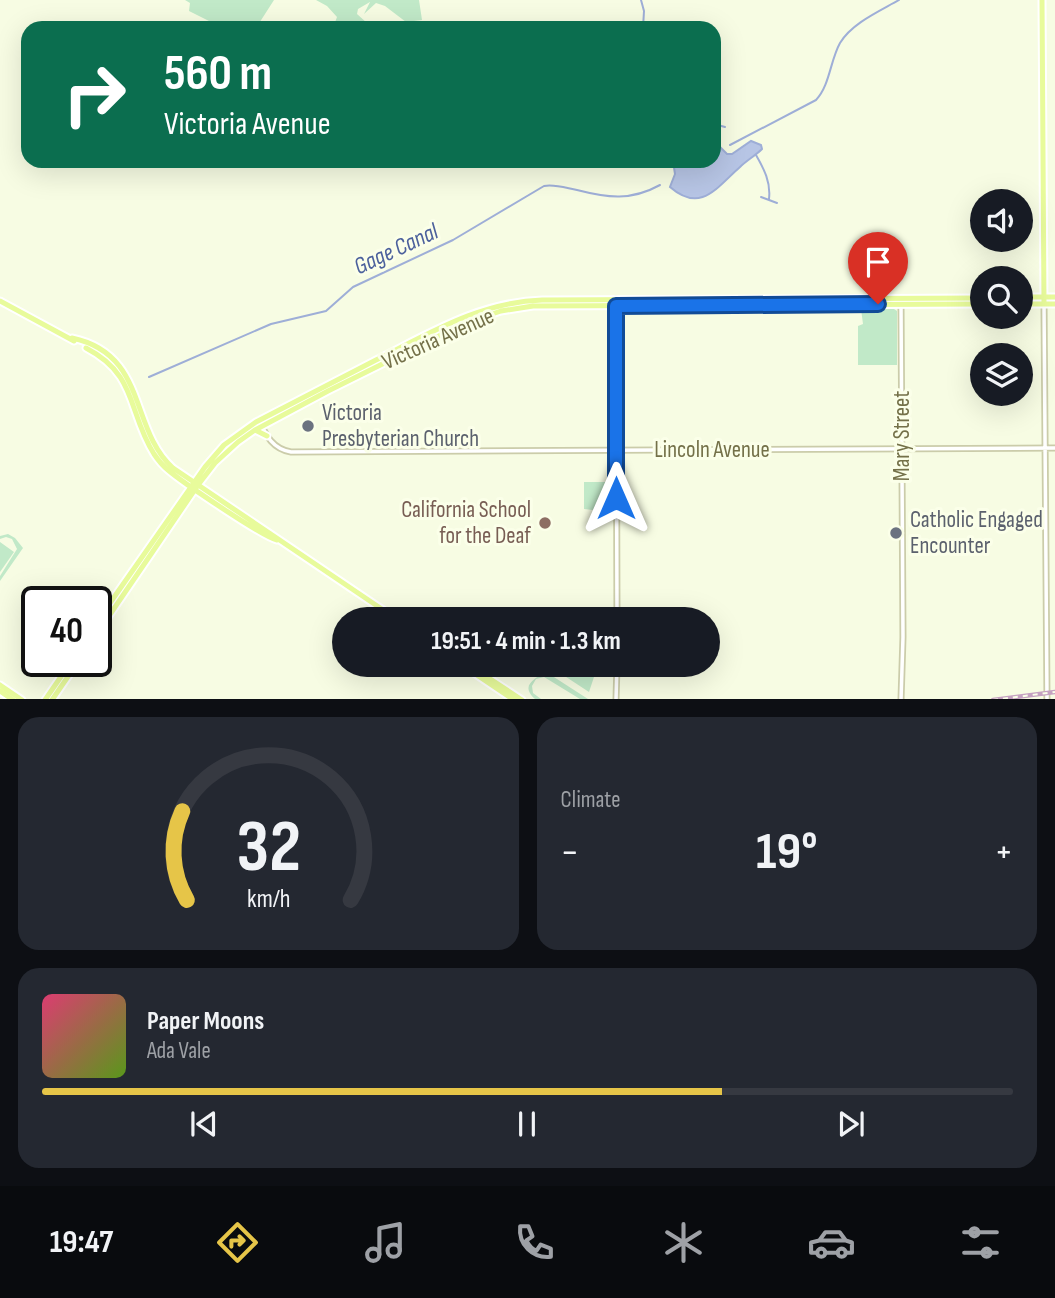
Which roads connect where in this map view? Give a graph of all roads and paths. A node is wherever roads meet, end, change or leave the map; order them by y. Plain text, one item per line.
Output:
1 (1042, 0) edge
2 (1055, 297) edge
3 (970, 298) edge
4 (1033, 300) edge
5 (0, 301) edge
6 (1044, 301) junction
7 (616, 302) junction
8 (1033, 302) edge
9 (901, 304) junction
10 (970, 304) edge
11 (1055, 304) edge
12 (261, 423) junction
13 (255, 430) junction
14 (267, 436) junction
15 (1044, 448) junction
16 (1055, 448) edge
17 (902, 449) junction
18 (616, 450) junction
19 (194, 486) junction
20 (112, 601) edge
21 (378, 607) edge
22 (617, 607) edge
23 (112, 611) edge
24 (60, 677) edge
25 (67, 677) edge
26 (480, 677) edge
27 (488, 677) edge
28 (617, 677) edge
29 (0, 685) edge
30 (0, 691) edge
31 (903, 698) edge
32 (13, 699) edge
33 (22, 699) edge
34 (45, 699) edge
35 (52, 699) edge
36 (514, 699) edge
37 (522, 699) edge
38 (616, 699) edge
39 (1046, 699) edge

1 - 6 main road
2 - 6 main road
3 - 7 main road, Victoria Avenue
4 - 6 main road
5 - 19 main road
6 - 8 main road
6 - 11 main road
6 - 15 street
7 - 9 main road, Victoria Avenue
7 - 12 main road, Victoria Avenue
7 - 18 street
9 - 10 main road, Victoria Avenue
9 - 17 street, Mary Street
12 - 13 main road, Victoria Avenue
12 - 14 street
12 - 19 main road, Victoria Avenue
13 - 14 main road
13 - 19 main road, Victoria Avenue
14 - 18 street, Lincoln Avenue
15 - 16 street, Lincoln Avenue
15 - 17 street, Lincoln Avenue
15 - 39 street
17 - 18 street, Lincoln Avenue
17 - 31 street, Mary Street
18 - 22 street
19 - 20 main road, Victoria Avenue
19 - 21 main road
19 - 23 main road, Victoria Avenue
24 - 34 main road
25 - 35 main road
26 - 36 main road
27 - 37 main road
28 - 38 street
29 - 33 main road
30 - 32 main road

